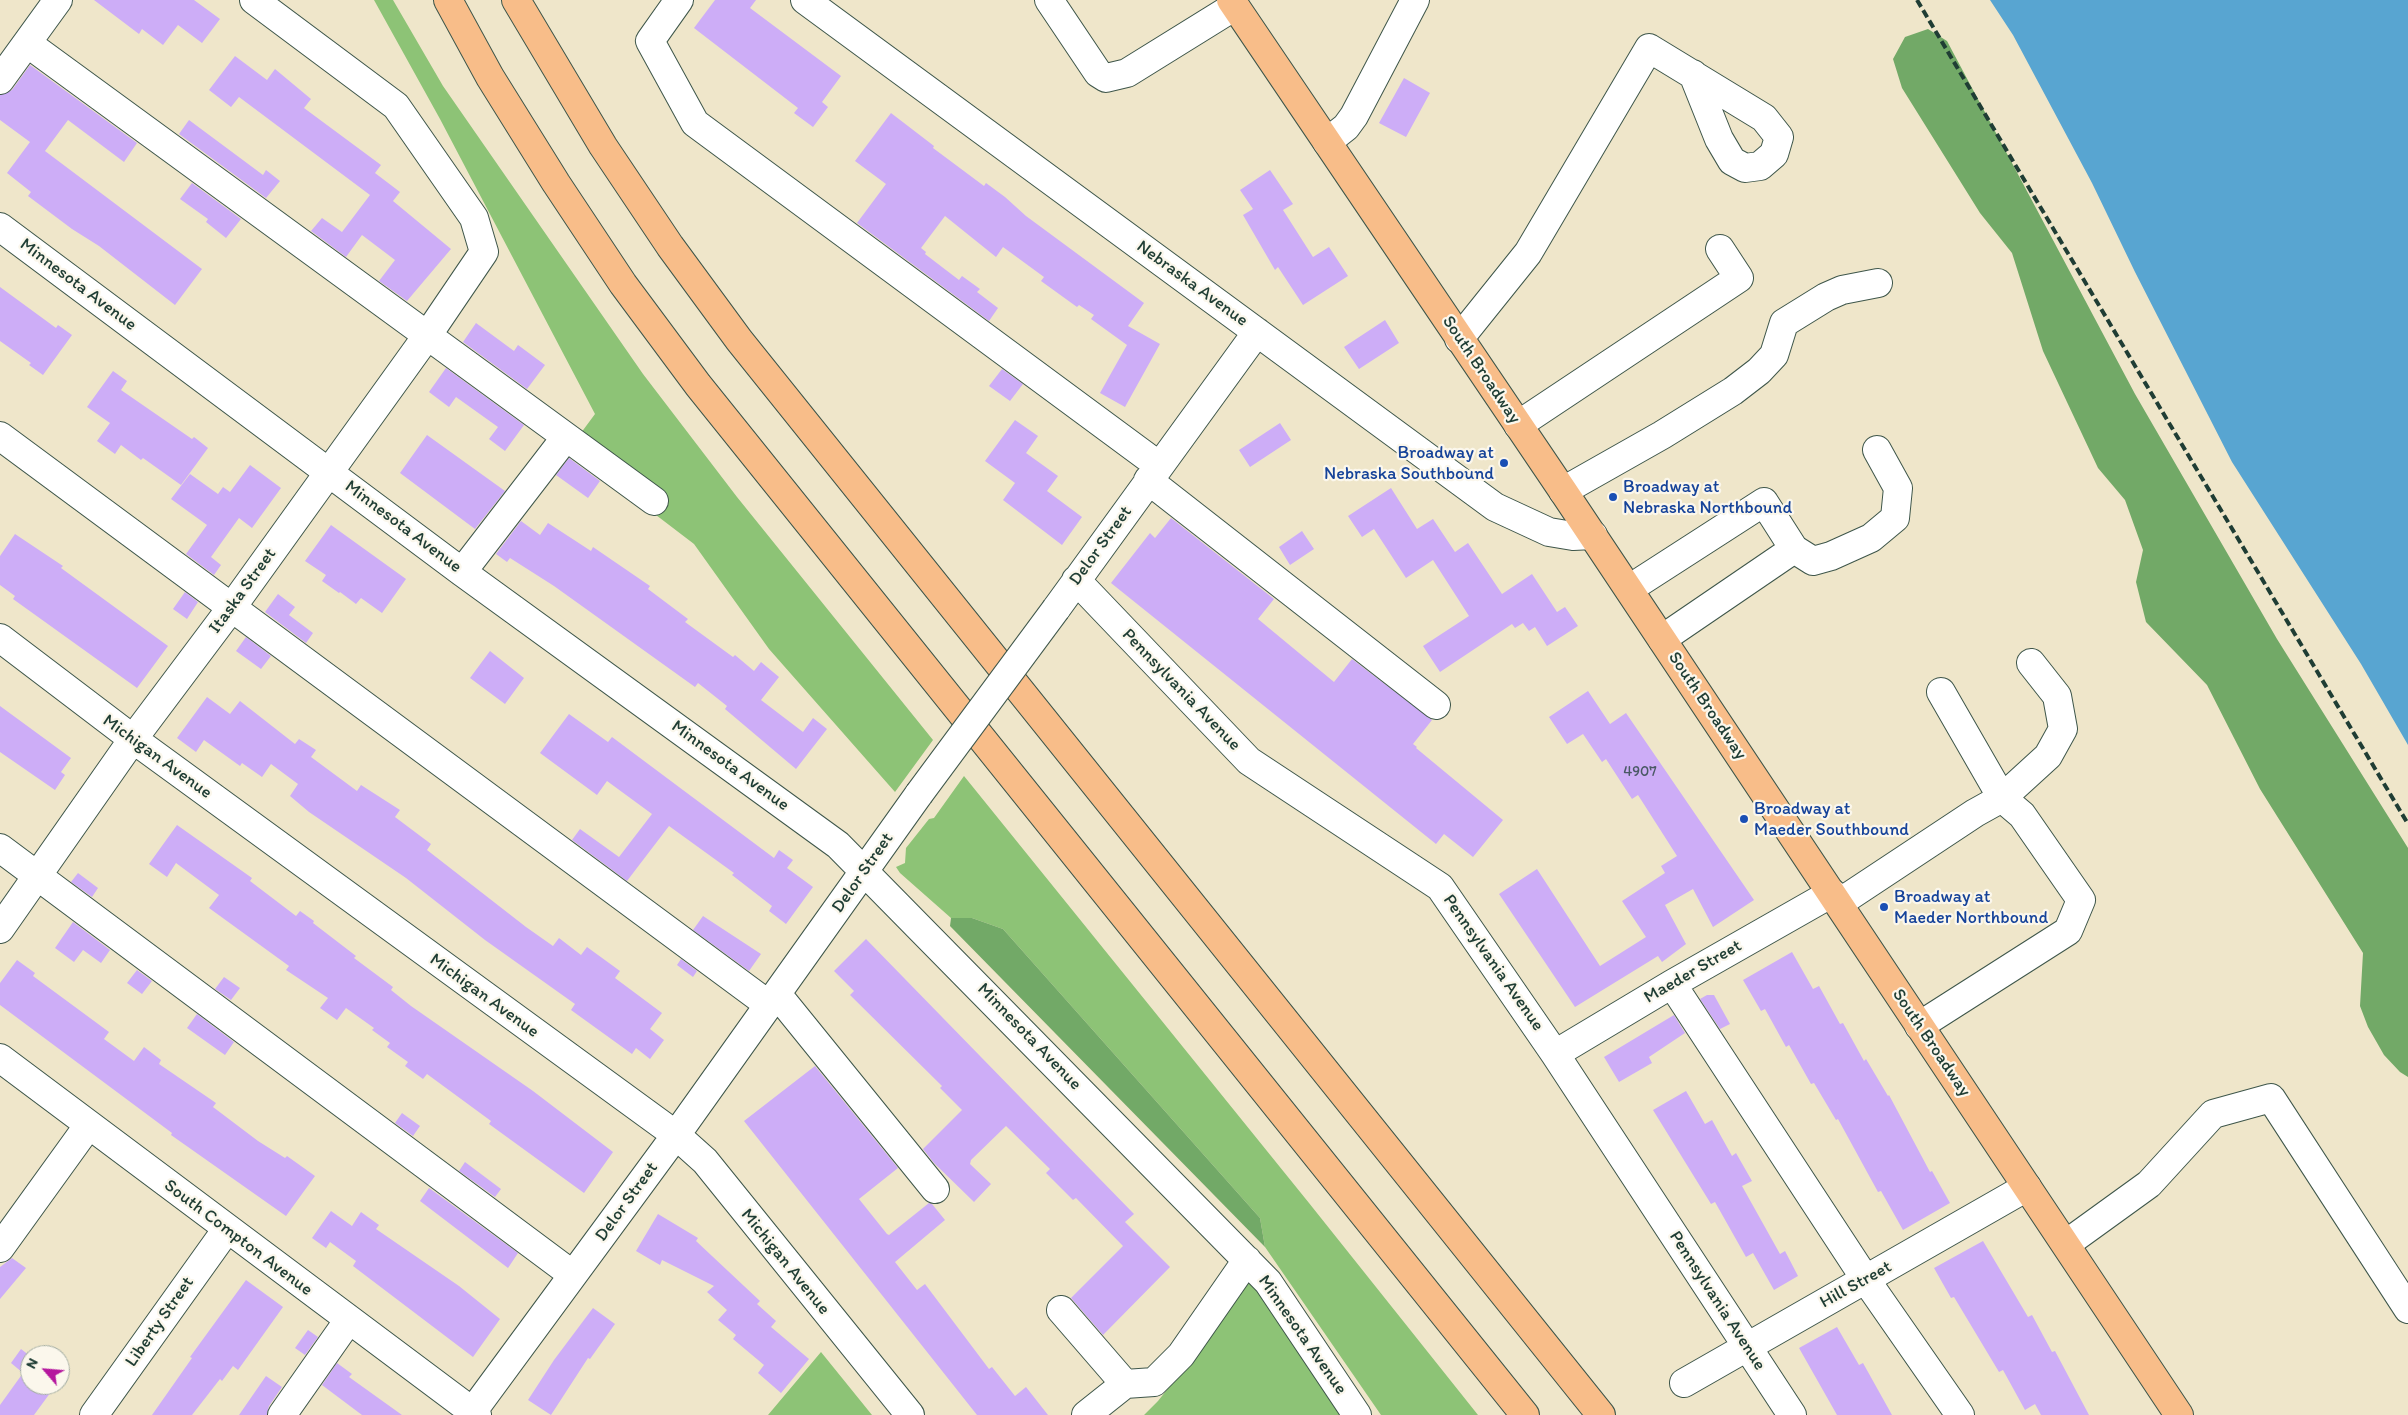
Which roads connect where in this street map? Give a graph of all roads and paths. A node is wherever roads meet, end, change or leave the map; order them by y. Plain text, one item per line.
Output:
1 (58, 0) edge
2 (254, 0) edge
3 (448, 0) edge
4 (516, 0) edge
5 (679, 0) edge
6 (805, 0) edge
7 (1049, 0) edge
8 (1415, 0) edge
9 (1233, 3) edge
10 (27, 43) junction
11 (1694, 74) dead end
12 (0, 80) edge
13 (1327, 142) junction
14 (0, 227) edge
15 (1720, 249) dead end
16 (1878, 283) dead end
17 (1257, 332) junction
18 (427, 336) junction
19 (1459, 339) junction
20 (1518, 425) junction
21 (0, 436) edge
22 (566, 437) junction
23 (1877, 450) dead end
24 (329, 472) junction
25 (1153, 472) junction
26 (1563, 491) junction
27 (654, 501) dead end
28 (1593, 535) junction
29 (1794, 549) junction
30 (462, 572) junction
31 (1076, 580) junction
32 (1629, 589) junction
33 (232, 607) junction
34 (0, 638) edge
35 (1662, 639) junction
36 (2031, 663) dead end
37 (1941, 692) dead end
38 (1436, 705) dead end
39 (133, 739) junction
40 (2002, 798) junction
41 (0, 848) edge
42 (865, 870) junction
43 (38, 876) junction
44 (1835, 898) junction
45 (0, 929) edge
46 (1672, 984) junction
47 (773, 1000) junction
48 (1919, 1026) junction
49 (1555, 1054) junction
50 (0, 1058) edge
51 (88, 1126) junction
52 (676, 1135) junction
53 (2027, 1186) junction
54 (935, 1189) dead end
55 (226, 1229) junction
56 (2066, 1244) junction
57 (0, 1248) edge
58 (1246, 1260) junction
59 (573, 1275) junction
60 (1866, 1280) junction
61 (2408, 1309) edge
62 (1061, 1310) dead end
63 (348, 1321) junction
64 (1746, 1346) junction
65 (1684, 1383) dead end
66 (1125, 1384) junction
67 (474, 1414) edge
68 (94, 1415) edge
69 (282, 1415) edge
70 (910, 1415) edge
71 (1086, 1415) edge
72 (1358, 1415) edge
73 (1525, 1415) edge
74 (1601, 1415) edge
75 (1792, 1415) edge
76 (1960, 1415) edge
77 (2179, 1415) edge

1 - 10 street
2 - 18 street, Itaska Street
3 - 73 main road
4 - 74 main road
5 - 25 street
6 - 17 street, Nebraska Avenue
7 - 9 street
8 - 13 street
9 - 13 main road, South Broadway
10 - 12 street
10 - 18 street
11 - 19 street
13 - 19 main road, South Broadway
14 - 24 street, Minnesota Avenue
15 - 20 street
16 - 26 street
17 - 25 street, Delor Street
17 - 28 street, Nebraska Avenue
18 - 22 street
18 - 24 street, Itaska Street
19 - 20 main road, South Broadway
20 - 26 main road, South Broadway
21 - 33 street
22 - 27 street
22 - 30 street
23 - 29 street
24 - 30 street, Minnesota Avenue
24 - 33 street, Itaska Street
25 - 31 street, Delor Street
25 - 38 street
26 - 28 main road, South Broadway
28 - 32 main road, South Broadway
29 - 32 street
29 - 35 street
30 - 42 street, Minnesota Avenue
31 - 42 street, Delor Street, bridge
31 - 49 street, Pennsylvania Avenue
32 - 35 main road, South Broadway
33 - 39 street, Itaska Street
33 - 47 street
34 - 39 street, Michigan Avenue
35 - 44 main road, South Broadway
36 - 40 street, Maeder Street
37 - 40 street
39 - 43 street, Itaska Street
39 - 52 street, Michigan Avenue
40 - 44 street, Maeder Street
40 - 48 street
41 - 43 street
42 - 47 street, Delor Street
42 - 58 street, Minnesota Avenue
43 - 45 street, Itaska Street
43 - 59 street
44 - 46 street, Maeder Street
44 - 48 main road, South Broadway
46 - 49 street, Maeder Street
46 - 60 street
47 - 52 street, Delor Street
47 - 54 street
48 - 53 main road, South Broadway
49 - 64 street, Pennsylvania Avenue
50 - 51 street, South Compton Avenue
51 - 55 street, South Compton Avenue
51 - 57 street
52 - 59 street, Delor Street
52 - 70 street, Michigan Avenue
53 - 56 main road, South Broadway
53 - 60 street, Hill Street
55 - 63 street, South Compton Avenue
55 - 68 street, Liberty Street
56 - 61 street
56 - 77 main road, South Broadway
58 - 66 street
58 - 72 street, Minnesota Avenue
59 - 67 street, Delor Street
60 - 64 street, Hill Street
60 - 76 street
62 - 66 street
63 - 67 street, South Compton Avenue
63 - 69 street
64 - 65 street, Hill Street
64 - 75 street, Pennsylvania Avenue
66 - 71 street

